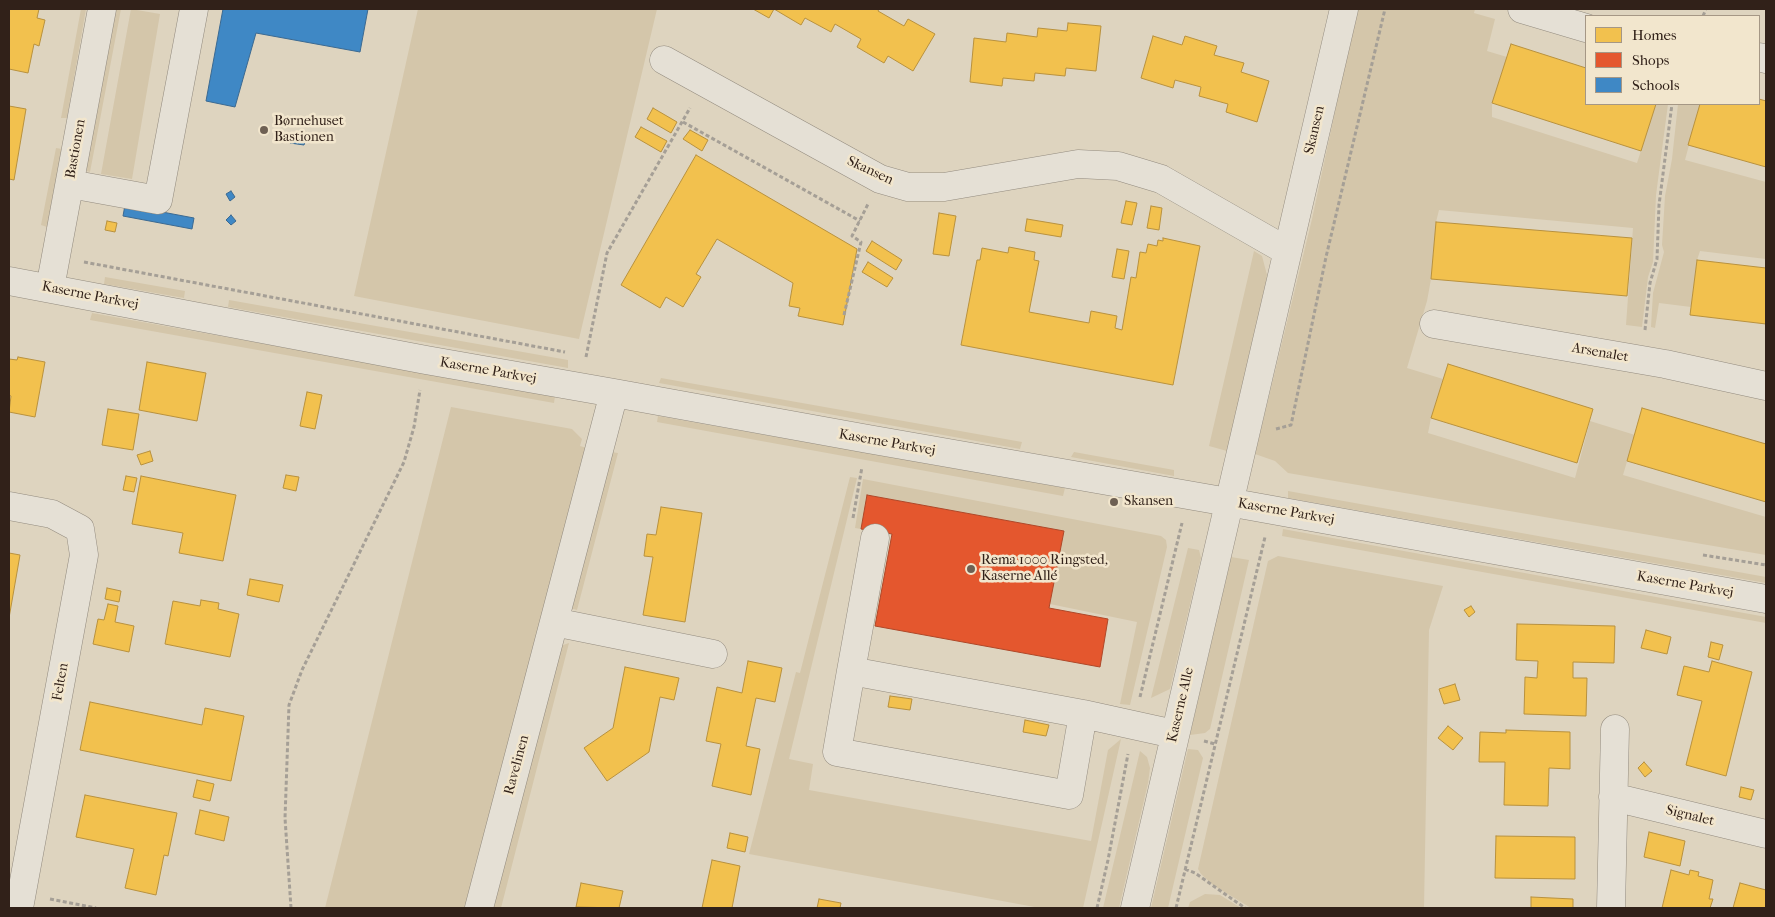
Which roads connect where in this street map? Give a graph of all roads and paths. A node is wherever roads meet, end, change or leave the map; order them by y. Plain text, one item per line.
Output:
1 (102, 9) edge
2 (194, 9) edge
3 (1344, 9) edge
4 (1385, 9) edge
5 (1522, 9) edge
6 (1585, 28) edge
7 (664, 60) dead end
8 (705, 83) junction
9 (1672, 105) edge
10 (682, 122) junction
11 (880, 179) junction
12 (70, 184) junction
13 (860, 221) junction
14 (1287, 251) junction
15 (9, 281) edge
16 (50, 288) junction
17 (844, 316) dead end
18 (1434, 324) dead end
19 (1642, 360) junction
20 (1766, 386) edge
21 (421, 387) dead end
22 (579, 387) junction
23 (614, 392) junction
24 (1245, 431) junction
25 (862, 466) dead end
26 (1187, 495) junction
27 (1228, 502) junction
28 (9, 506) edge
29 (1269, 509) junction
30 (875, 538) joint
31 (1766, 599) edge
32 (554, 622) junction
33 (713, 654) dead end
34 (851, 671) junction
35 (1083, 714) junction
36 (1134, 725) junction
37 (1615, 729) dead end
38 (1174, 734) junction
39 (1613, 797) junction
40 (1766, 834) edge
41 (1185, 869) junction
42 (19, 908) edge
43 (291, 908) edge
44 (480, 908) edge
45 (1097, 908) edge
46 (1135, 908) edge
47 (1176, 908) edge
48 (1245, 908) edge
49 (1611, 908) edge

1 - 12 street, Bastionen
2 - 12 street
3 - 14 street, Skansen
4 - 24 path
5 - 6 street
7 - 8 street, Skansen
8 - 10 path
8 - 11 street, Skansen
9 - 19 path
10 - 13 path
10 - 22 path
11 - 13 path
11 - 14 street, Skansen
12 - 16 street, Bastionen
13 - 17 path
14 - 24 street, Skansen
15 - 16 street, Kaserne Parkvej
16 - 22 street, Kaserne Parkvej
18 - 19 street, Arsenalet
19 - 20 street, Arsenalet
21 - 43 path
22 - 23 street, Kaserne Parkvej
23 - 26 street, Kaserne Parkvej
23 - 32 street, Ravelinen
24 - 27 street, Skansen
25 - 30 path
26 - 27 street, Kaserne Parkvej
26 - 36 path
27 - 29 street, Kaserne Parkvej
27 - 38 street, Kaserne Alle
28 - 42 street, Felten
29 - 31 street, Kaserne Parkvej
29 - 41 path
30 - 34 street
32 - 33 street
32 - 44 street, Ravelinen
34 - 35 street
34 - 35 street
35 - 36 street
36 - 38 street
36 - 45 path
37 - 39 street
38 - 46 street, Kaserne Alle
39 - 40 street, Signalet
39 - 49 street
41 - 47 path
41 - 48 path

